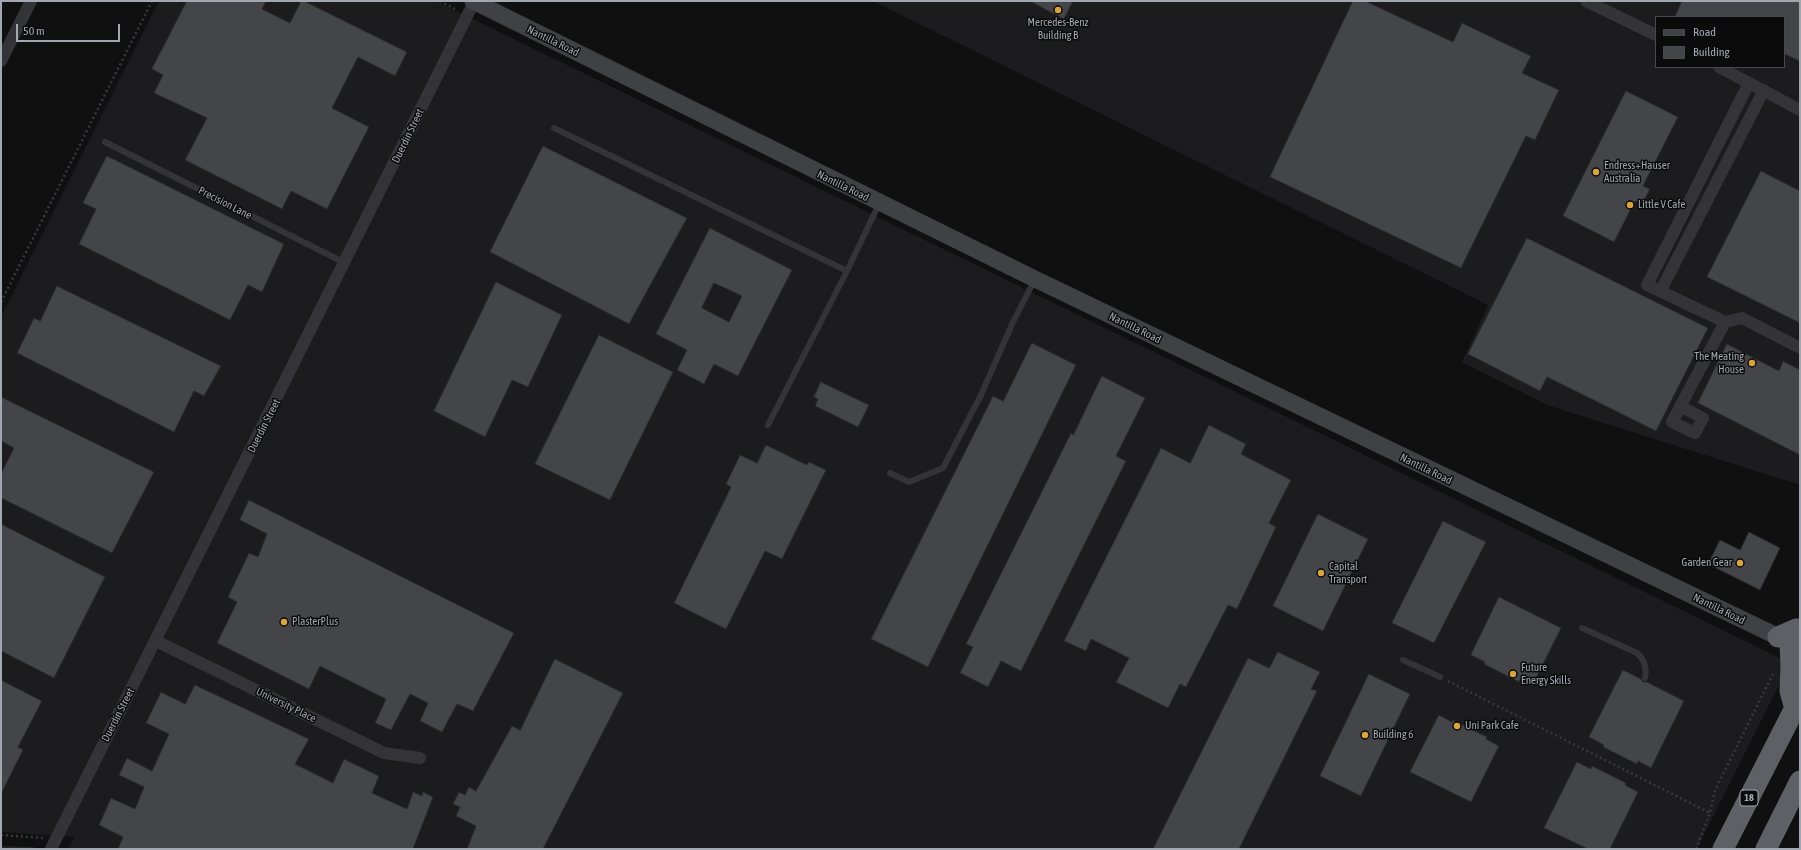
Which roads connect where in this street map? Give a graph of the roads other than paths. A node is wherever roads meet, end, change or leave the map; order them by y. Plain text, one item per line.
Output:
1 (31, 1) edge
2 (474, 1) edge
3 (1586, 1) edge
4 (1655, 35) edge
5 (1, 61) edge
6 (1721, 68) edge
7 (1750, 83) junction
8 (1764, 90) junction
9 (1800, 110) edge
10 (554, 128) dead end
11 (105, 142) dead end
12 (879, 204) junction
13 (345, 263) junction
14 (847, 271) junction
15 (1035, 280) junction
16 (1661, 290) junction
17 (1725, 322) junction
18 (1800, 348) edge
19 (1680, 406) dead end
20 (768, 425) dead end
21 (890, 472) dead end
22 (1582, 628) dead end
23 (1792, 639) edge
24 (156, 641) junction
25 (1403, 660) dead end
26 (1440, 677) road end
27 (1645, 678) dead end
28 (1797, 703) edge
29 (420, 758) dead end
30 (1800, 781) edge
31 (54, 844) edge
32 (1723, 849) edge
33 (1766, 849) edge

1 - 5 street
2 - 12 street, Nantilla Road
2 - 13 street, Duerdin Street
3 - 4 street
6 - 7 street
7 - 8 street
7 - 16 street
8 - 9 street
8 - 16 street
10 - 14 lane
11 - 13 lane, Precision Lane
12 - 14 lane
12 - 15 street, Nantilla Road
13 - 24 street, Duerdin Street
14 - 20 lane
15 - 21 lane
15 - 23 street, Nantilla Road
16 - 17 street
17 - 18 street
17 - 19 street
22 - 27 lane
23 - 28 highway
24 - 29 street, University Place
24 - 31 street, Duerdin Street
25 - 26 lane
28 - 32 highway, 18
30 - 33 highway

